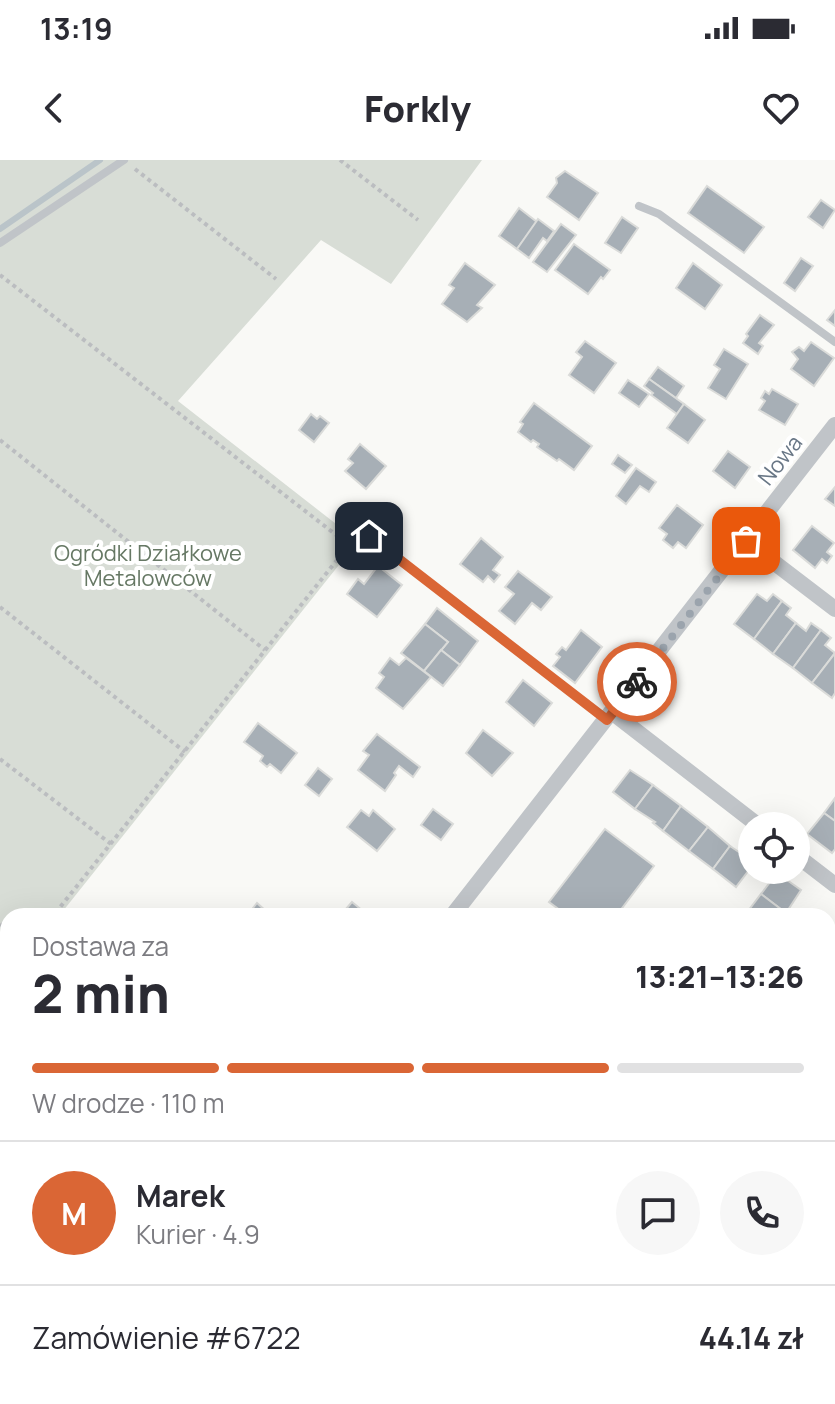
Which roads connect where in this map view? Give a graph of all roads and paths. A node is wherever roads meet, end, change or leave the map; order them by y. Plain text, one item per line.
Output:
1 (124, 160) edge
2 (340, 160) edge
3 (639, 206) dead end
4 (418, 220) dead end
5 (0, 243) edge
6 (0, 275) edge
7 (276, 279) dead end
8 (835, 342) edge
9 (835, 425) edge
10 (0, 440) edge
11 (369, 536) dead end
12 (746, 541) junction
13 (0, 607) edge
14 (835, 609) edge
15 (266, 650) junction
16 (610, 716) junction
17 (185, 752) junction
18 (0, 759) edge
19 (740, 812) edge
20 (111, 844) junction
21 (810, 866) edge
22 (835, 885) edge
23 (59, 908) edge
24 (458, 908) edge

1 - 5 lane
1 - 7 path
2 - 4 path
3 - 8 lane
6 - 15 path
9 - 12 street, Nowa
10 - 15 path
11 - 16 lane
12 - 14 street
12 - 16 street, Nowa
13 - 17 path
15 - 17 path
16 - 19 street
16 - 24 street, Nowa
17 - 20 path
18 - 20 path
20 - 23 path
21 - 22 street

